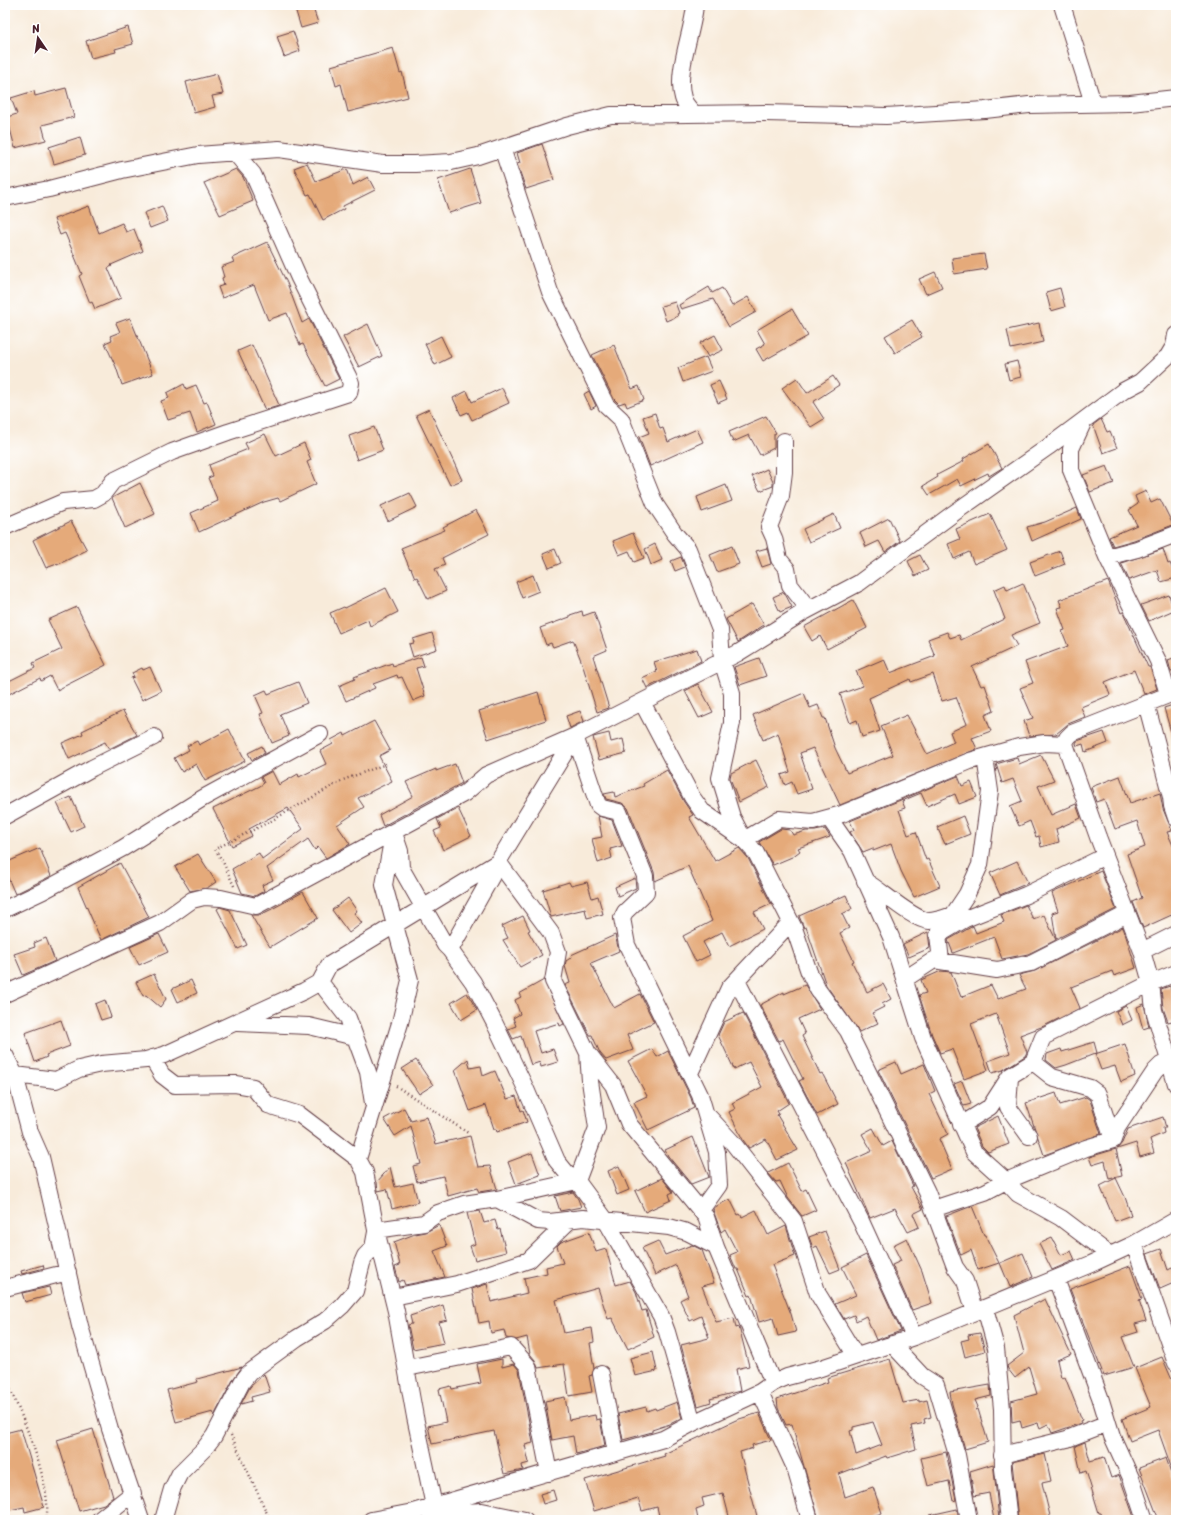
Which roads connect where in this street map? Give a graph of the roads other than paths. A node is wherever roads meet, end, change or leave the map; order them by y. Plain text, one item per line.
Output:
1 (694, 5) edge
2 (1062, 5) edge
3 (1176, 98) edge
4 (1093, 104) junction
5 (693, 113) junction
6 (502, 148) junction
7 (236, 154) junction
8 (5, 198) edge
9 (1176, 335) edge
10 (1085, 420) junction
11 (784, 441) dead end
12 (5, 527) edge
13 (1176, 534) edge
14 (1107, 557) junction
15 (804, 612) junction
16 (722, 661) junction
17 (1172, 693) edge
18 (642, 702) junction
19 (1146, 703) junction
20 (320, 734) dead end
21 (575, 736) junction
22 (154, 737) dead end
23 (1065, 744) junction
24 (985, 757) junction
25 (5, 816) edge
26 (829, 818) junction
27 (1176, 818) edge
28 (394, 833) junction
29 (744, 840) junction
30 (1105, 856) junction
31 (865, 881) junction
32 (424, 907) junction
33 (5, 909) edge
34 (1127, 914) junction
35 (928, 921) junction
36 (790, 923) junction
37 (395, 925) junction
38 (1176, 934) edge
39 (938, 935) junction
40 (450, 950) junction
41 (1142, 951) junction
42 (941, 961) junction
43 (1176, 973) edge
44 (905, 979) junction
45 (736, 981) junction
46 (320, 982) junction
47 (1151, 983) junction
48 (5, 994) edge
49 (234, 1023) junction
50 (355, 1037) junction
51 (588, 1053) junction
52 (5, 1055) edge
53 (152, 1058) junction
54 (1172, 1060) edge
55 (1033, 1062) junction
56 (690, 1073) junction
57 (10, 1076) edge
58 (1010, 1076) junction
59 (1176, 1084) edge
60 (374, 1107) junction
61 (706, 1114) junction
62 (961, 1125) junction
63 (1029, 1136) dead end
64 (1113, 1140) junction
65 (358, 1160) junction
66 (577, 1181) junction
67 (1006, 1181) junction
68 (497, 1199) junction
69 (934, 1209) junction
70 (701, 1210) junction
71 (571, 1219) junction
72 (605, 1219) junction
73 (1176, 1220) edge
74 (376, 1230) junction
75 (1134, 1244) junction
76 (716, 1247) junction
77 (1110, 1255) junction
78 (68, 1272) junction
79 (1056, 1279) junction
80 (5, 1288) edge
81 (393, 1296) junction
82 (980, 1310) junction
83 (914, 1337) junction
84 (892, 1344) junction
85 (856, 1356) junction
86 (1176, 1363) edge
87 (407, 1368) junction
88 (601, 1374) dead end
89 (767, 1387) junction
90 (693, 1423) junction
91 (1108, 1423) junction
92 (616, 1453) junction
93 (1002, 1455) junction
94 (549, 1474) junction
95 (133, 1493) junction
96 (435, 1513) edge
97 (99, 1520) edge
98 (141, 1520) edge
99 (163, 1520) edge
100 (371, 1520) edge
101 (525, 1520) edge
102 (810, 1520) edge
103 (969, 1520) edge
104 (1010, 1520) edge
105 (1145, 1520) edge

1 - 5 street
2 - 4 street
3 - 4 street
4 - 5 street
5 - 6 street
6 - 7 street
6 - 16 street
7 - 8 street
7 - 12 street
9 - 10 street
10 - 14 street
10 - 15 street
11 - 15 street
13 - 14 street
14 - 17 street
15 - 16 street
16 - 18 street
16 - 29 street
17 - 19 street
18 - 21 street
18 - 29 street
19 - 23 street
19 - 27 street
20 - 33 street
21 - 28 street
21 - 32 street
21 - 56 street
22 - 25 street
23 - 24 street
23 - 30 street
24 - 26 street
24 - 35 street
26 - 29 street
26 - 31 street
28 - 32 street
28 - 37 street
28 - 48 street
29 - 36 street
30 - 34 street
30 - 39 street
31 - 35 street
31 - 44 street
32 - 37 street
32 - 40 street
34 - 41 street
34 - 42 street
35 - 39 street
36 - 45 street
36 - 69 street
37 - 46 street
37 - 60 street
38 - 41 street
39 - 42 street
40 - 51 street
40 - 66 street
41 - 47 street
42 - 44 street
43 - 47 street
44 - 62 street
45 - 56 street
45 - 83 street
46 - 49 street
46 - 50 street
47 - 54 street
47 - 55 street
49 - 50 street
49 - 53 street
50 - 60 street
51 - 66 street
51 - 70 street
52 - 57 street
53 - 57 street
53 - 65 street
54 - 59 street
54 - 64 street
55 - 58 street
55 - 64 street
56 - 61 street
57 - 78 street
58 - 62 street
58 - 63 street
60 - 65 street
61 - 70 street
61 - 85 street
62 - 67 street
64 - 67 street
65 - 74 street
66 - 68 street
66 - 72 street
67 - 69 street
67 - 77 street
68 - 71 street
68 - 74 street
69 - 82 street
70 - 76 street
71 - 72 street
71 - 81 street
72 - 76 street
72 - 90 street
73 - 75 street
74 - 81 street
74 - 99 street
75 - 77 street
75 - 86 street
76 - 89 street
77 - 79 street
78 - 80 street
78 - 95 street
79 - 82 street
79 - 91 street
81 - 87 street
82 - 83 street
82 - 93 street
83 - 84 street
84 - 85 street
84 - 103 street
85 - 89 street
87 - 94 street
87 - 96 street
88 - 92 street
89 - 90 street
89 - 102 street
90 - 92 street
91 - 93 street
91 - 105 street
92 - 94 street
93 - 104 street
94 - 96 street
95 - 97 street
95 - 98 street
96 - 100 street
96 - 101 street

